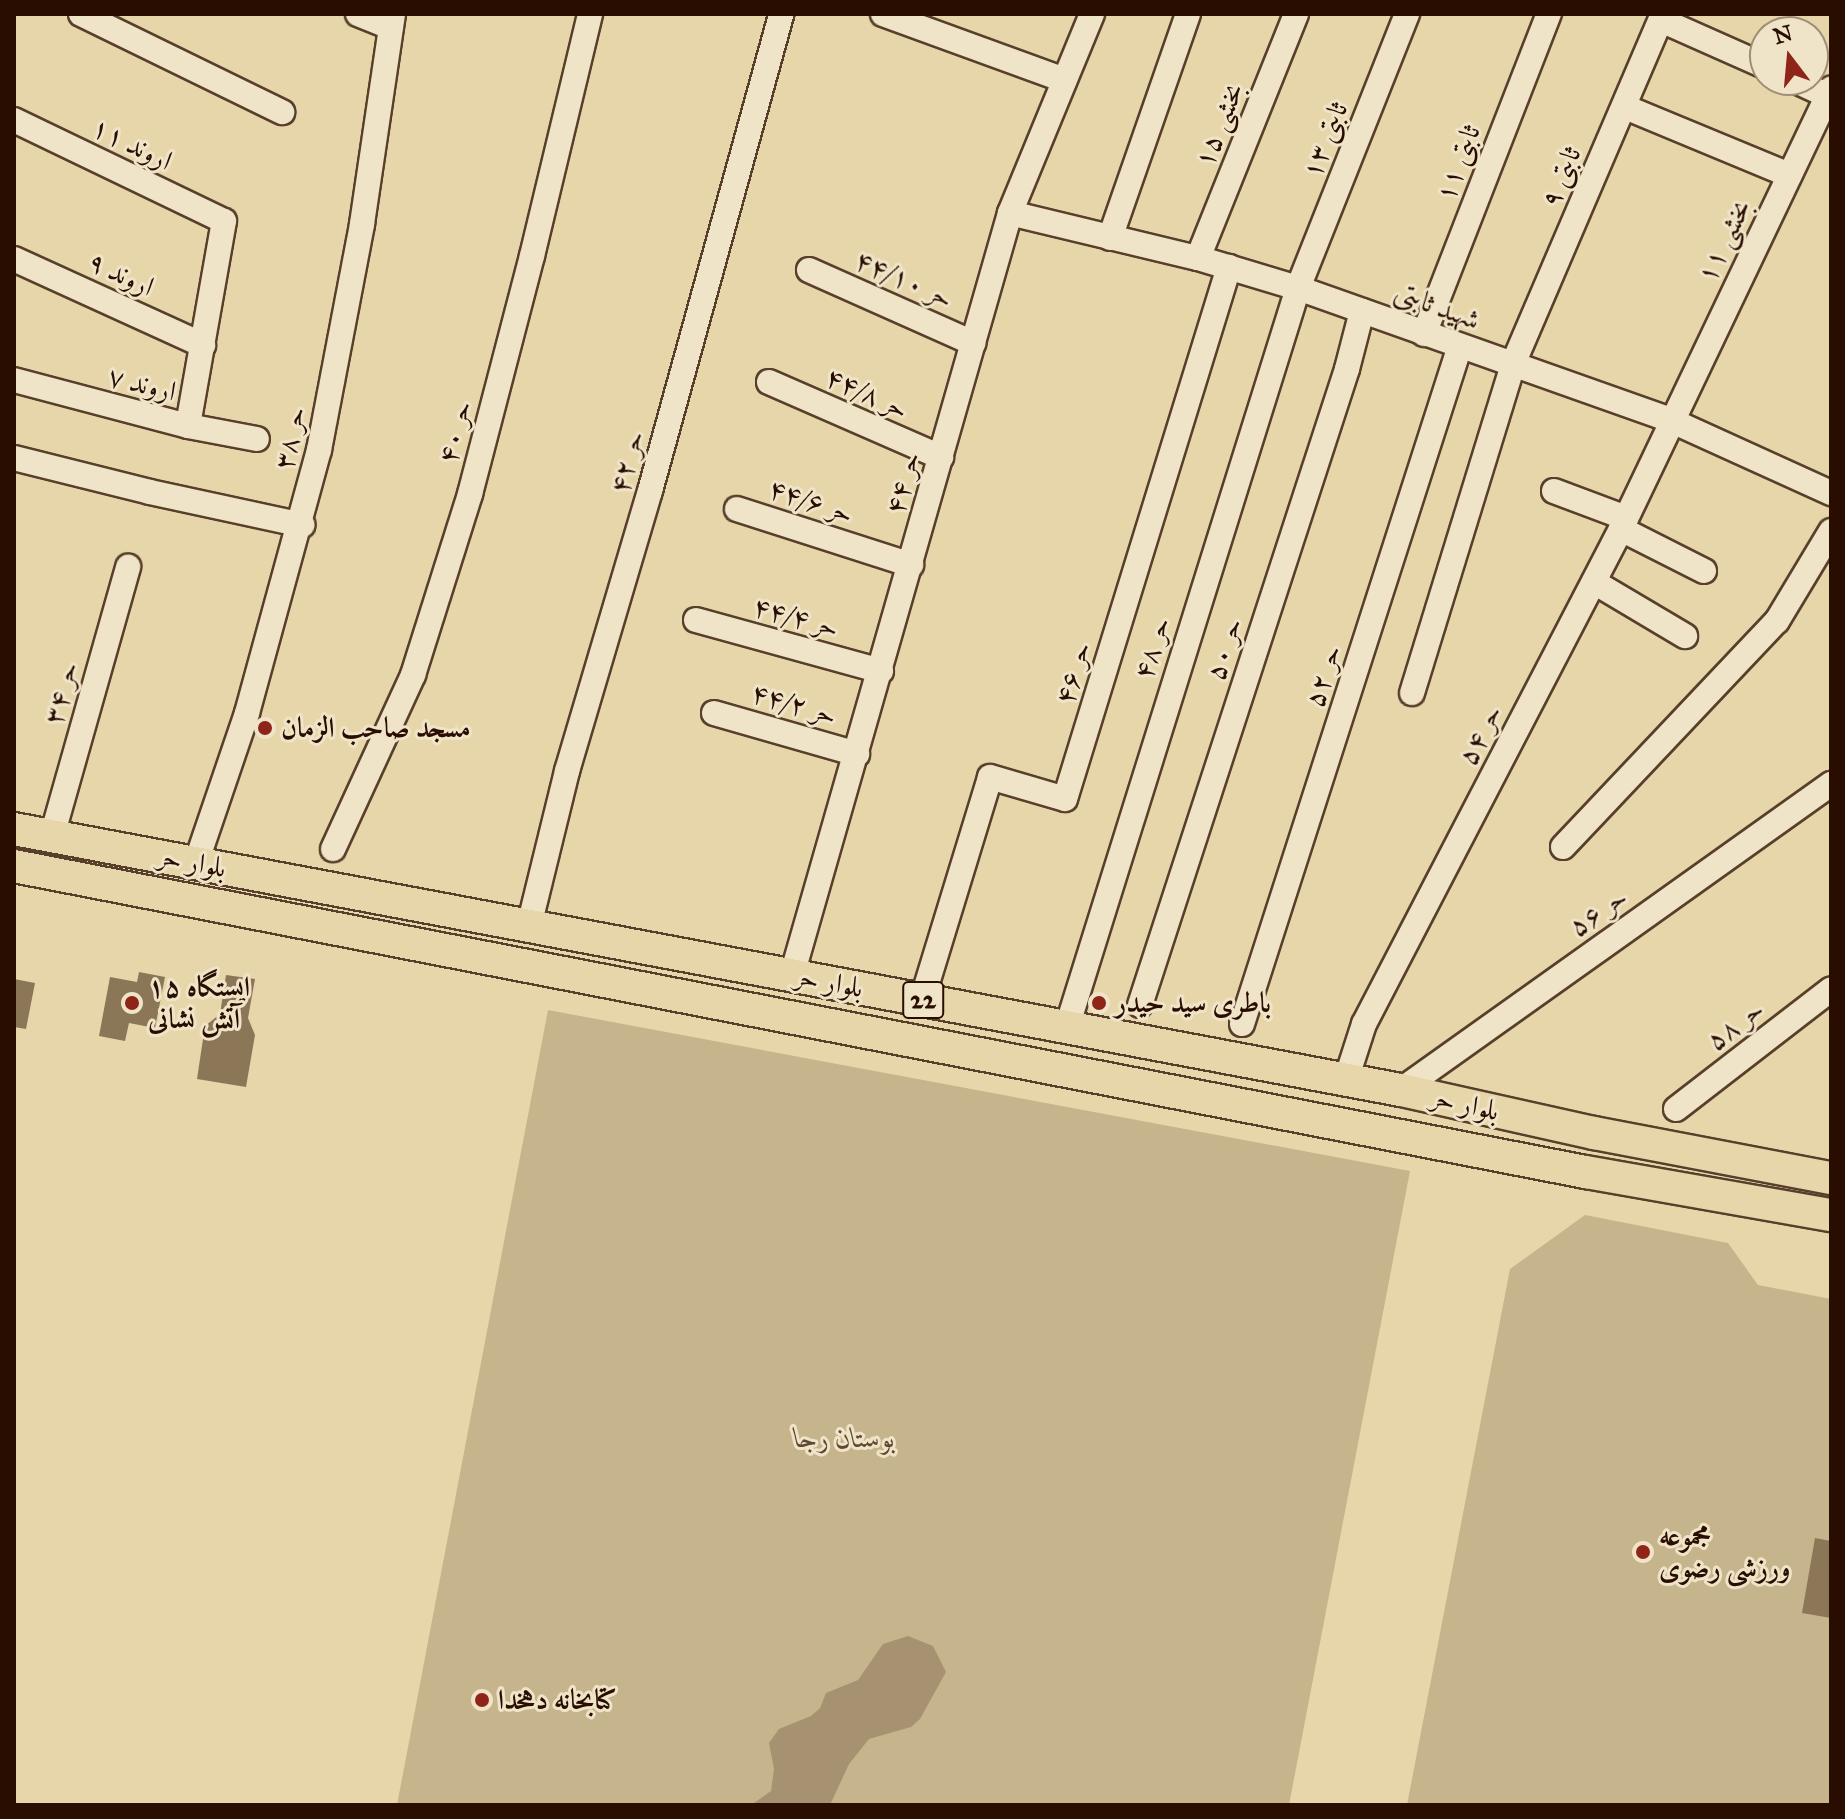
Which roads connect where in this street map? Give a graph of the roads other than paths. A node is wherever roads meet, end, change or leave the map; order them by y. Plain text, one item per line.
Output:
1 (81, 14) edge
2 (358, 14) edge
3 (590, 14) edge
4 (781, 14) edge
5 (883, 14) edge
6 (1092, 14) edge
7 (1188, 14) edge
8 (1296, 14) edge
9 (1407, 14) edge
10 (1549, 14) edge
11 (1662, 17) edge
12 (392, 20) edge
13 (1749, 58) edge
14 (1064, 80) junction
15 (1827, 96) edge
16 (1625, 107) junction
17 (282, 112) dead end
18 (14, 120) edge
19 (1789, 175) junction
20 (1010, 213) junction
21 (1110, 238) junction
22 (1198, 258) junction
23 (14, 259) edge
24 (1229, 267) junction
25 (809, 270) dead end
26 (1298, 288) junction
27 (1362, 311) junction
28 (1424, 334) junction
29 (973, 343) junction
30 (203, 345) junction
31 (1460, 346) junction
32 (1513, 364) junction
33 (14, 380) edge
34 (769, 382) dead end
35 (1670, 420) junction
36 (188, 426) junction
37 (257, 439) dead end
38 (941, 457) junction
39 (14, 458) edge
40 (1554, 491) dead end
41 (1831, 492) edge
42 (737, 509) dead end
43 (1623, 524) junction
44 (302, 525) junction
45 (1831, 531) edge
46 (911, 565) junction
47 (128, 567) dead end
48 (1704, 571) dead end
49 (1594, 582) junction
50 (696, 620) dead end
51 (1685, 636) dead end
52 (881, 671) junction
53 (1412, 693) dead end
54 (714, 713) dead end
55 (857, 754) junction
56 (1831, 784) edge
57 (14, 829) edge
58 (52, 836) junction
59 (1563, 847) dead end
60 (333, 849) dead end
61 (196, 863) junction
62 (14, 866) edge
63 (529, 926) junction
64 (792, 975) junction
65 (1831, 989) edge
66 (922, 1000) junction
67 (1140, 1005) dead end
68 (1242, 1024) dead end
69 (1067, 1027) junction
70 (1346, 1080) junction
71 (1401, 1090) junction
72 (1676, 1109) dead end
73 (1594, 1133) junction
74 (1586, 1172) junction
75 (1831, 1178) edge
76 (1831, 1215) edge

1 - 17 street
2 - 12 street
3 - 60 street, حر ۴۰
4 - 63 street, حر ۴۲
5 - 14 street
6 - 14 street, حر ۴۴
7 - 21 street
8 - 22 street, بخشی ۱۵
9 - 26 street, ثابتی ۱۳
10 - 28 street, ثابتی ۱۱
11 - 13 street
11 - 16 street, ثابتی ۹
12 - 44 street, حر ۳۸
14 - 20 street, حر ۴۴
15 - 19 street, بخشی ۱۱
16 - 19 street
16 - 32 street, ثابتی ۹
18 - 30 street, اروند ۱۱
19 - 35 street, بخشی ۱۱
20 - 21 street, شهید ثابتی
20 - 29 street, حر ۴۴
21 - 22 street, شهید ثابتی
22 - 24 street, شهید ثابتی
23 - 30 street, اروند ۹
24 - 26 street, شهید ثابتی
24 - 66 street, حر ۴۶
25 - 29 street, حر ۴۴/۱۰
26 - 27 street, شهید ثابتی
26 - 69 street, حر ۴۸
27 - 28 street, شهید ثابتی
27 - 67 street, حر ۵۰
28 - 31 street, شهید ثابتی
29 - 38 street, حر ۴۴
30 - 36 street
31 - 32 street, شهید ثابتی
31 - 68 street, حر ۵۲
32 - 35 street, شهید ثابتی
32 - 53 street, ثابتی ۹
33 - 36 street, اروند ۷
34 - 38 street, حر ۴۴/۸
35 - 41 street, شهید ثابتی
35 - 43 street, حر ۵۴
36 - 37 street, اروند ۷
38 - 46 street, حر ۴۴
39 - 44 street
40 - 43 street
42 - 46 street, حر ۴۴/۶
43 - 48 street
43 - 49 street, حر ۵۴
44 - 61 street, حر ۳۸
45 - 59 street
46 - 52 street, حر ۴۴
47 - 58 street, حر ۳۴
49 - 51 street
49 - 70 street, حر ۵۴
50 - 52 street, حر ۴۴/۴
52 - 55 street, حر ۴۴
54 - 55 street, حر ۴۴/۲
55 - 64 street, حر ۴۴
56 - 71 street, حر ۵۶
57 - 58 main road, بلوار حر / 22
58 - 61 main road, بلوار حر / 22
61 - 63 main road, بلوار حر / 22
62 - 74 main road, بلوار حر / 22
63 - 64 main road, بلوار حر / 22
64 - 66 main road, بلوار حر / 22
65 - 72 street, حر ۵۸
66 - 69 main road, بلوار حر / 22
69 - 70 main road, بلوار حر / 22
70 - 71 main road, بلوار حر / 22
71 - 73 main road, بلوار حر / 22
73 - 74 main road
73 - 75 main road, بلوار حر / 22
74 - 76 main road, بلوار حر / 22

